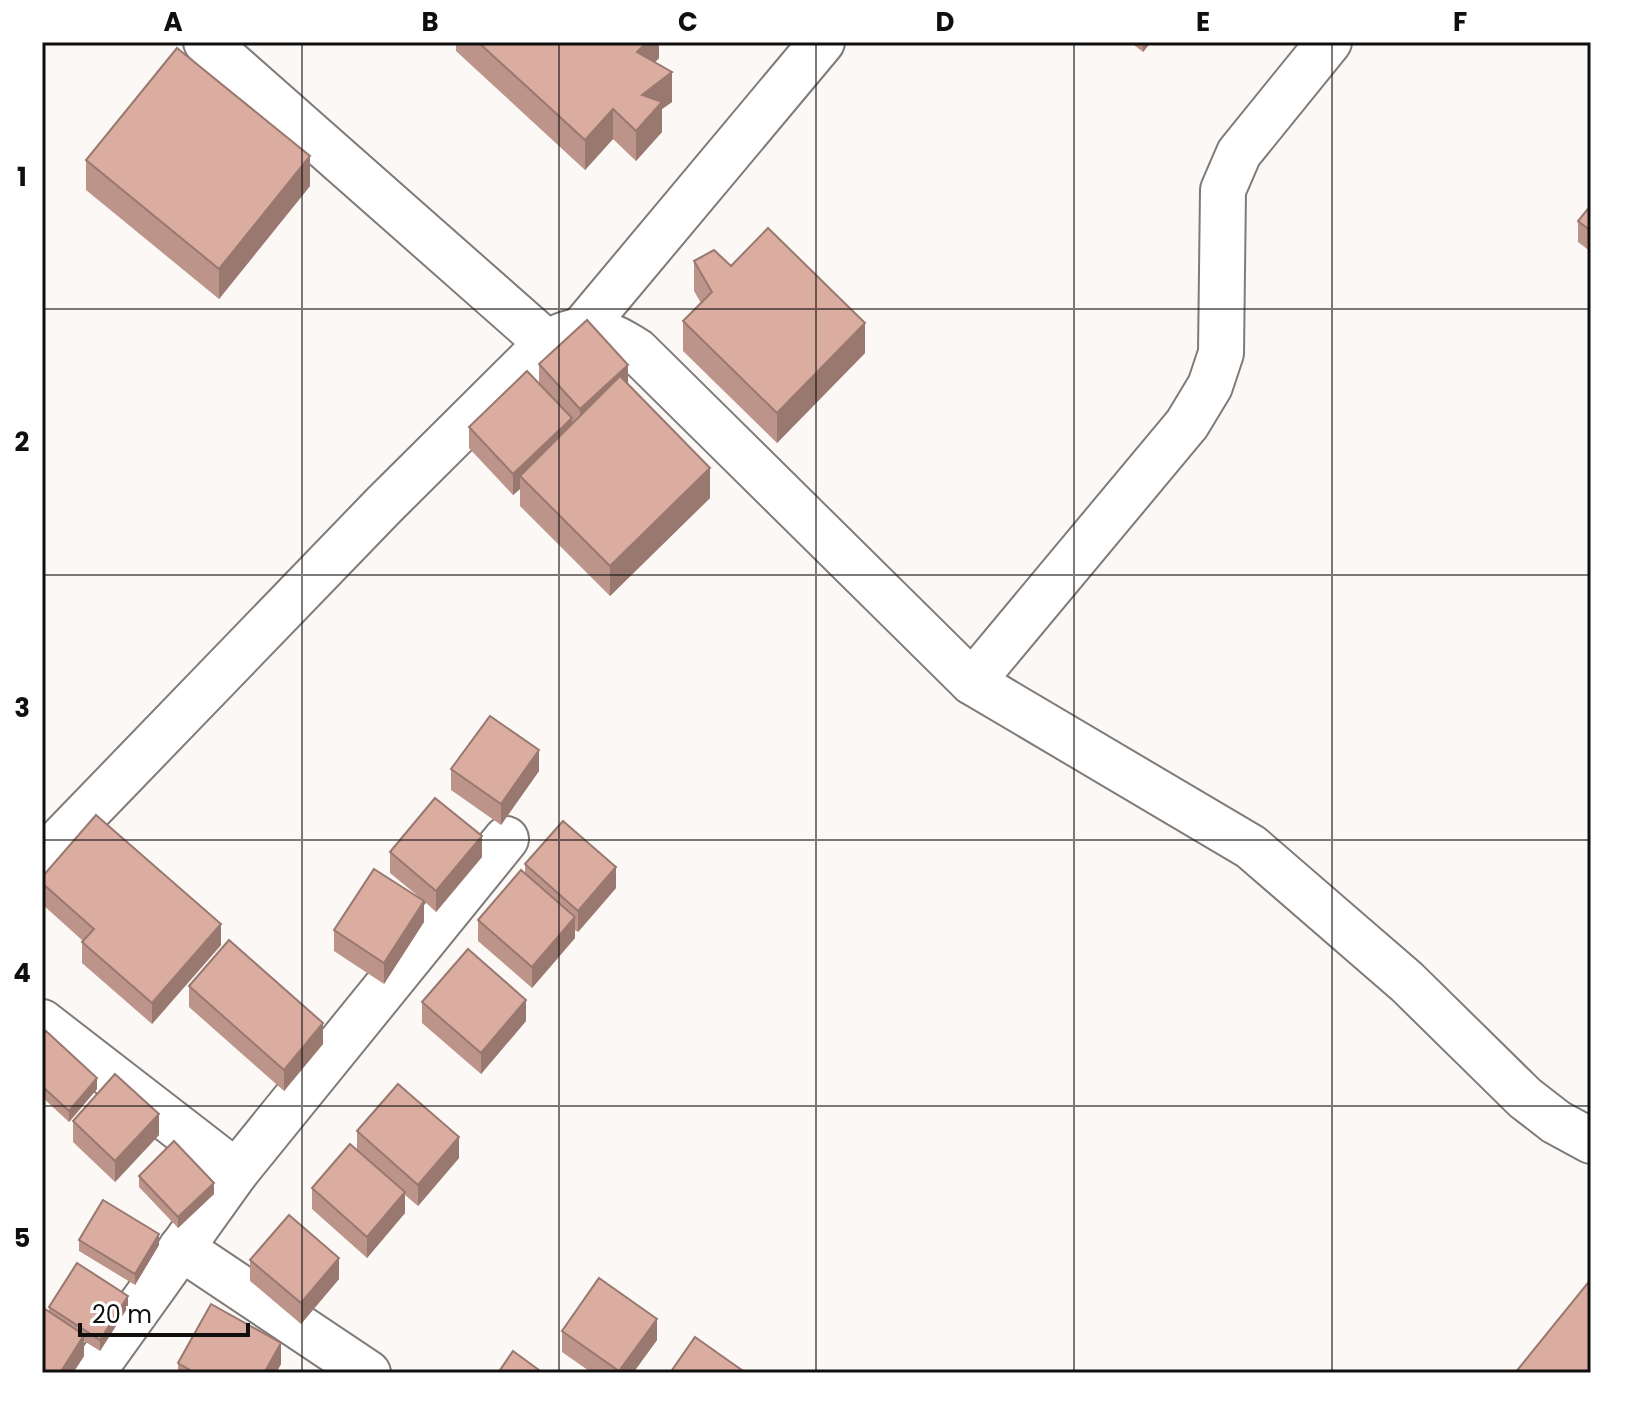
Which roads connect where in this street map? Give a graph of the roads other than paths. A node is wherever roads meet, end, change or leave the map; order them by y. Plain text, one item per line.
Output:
1 (206, 42) edge
2 (822, 42) edge
3 (1329, 42) edge
4 (565, 336) junction
5 (972, 682) junction
6 (506, 839) dead end
7 (42, 859) edge
8 (42, 1022) edge
9 (1591, 1141) edge
10 (236, 1172) junction
11 (181, 1248) junction
12 (92, 1373) edge
13 (368, 1373) edge

1 - 4 street
2 - 4 street
3 - 5 street
4 - 5 street
4 - 7 street
5 - 9 street
6 - 10 street
8 - 10 street
10 - 11 street
11 - 12 street
11 - 13 street

